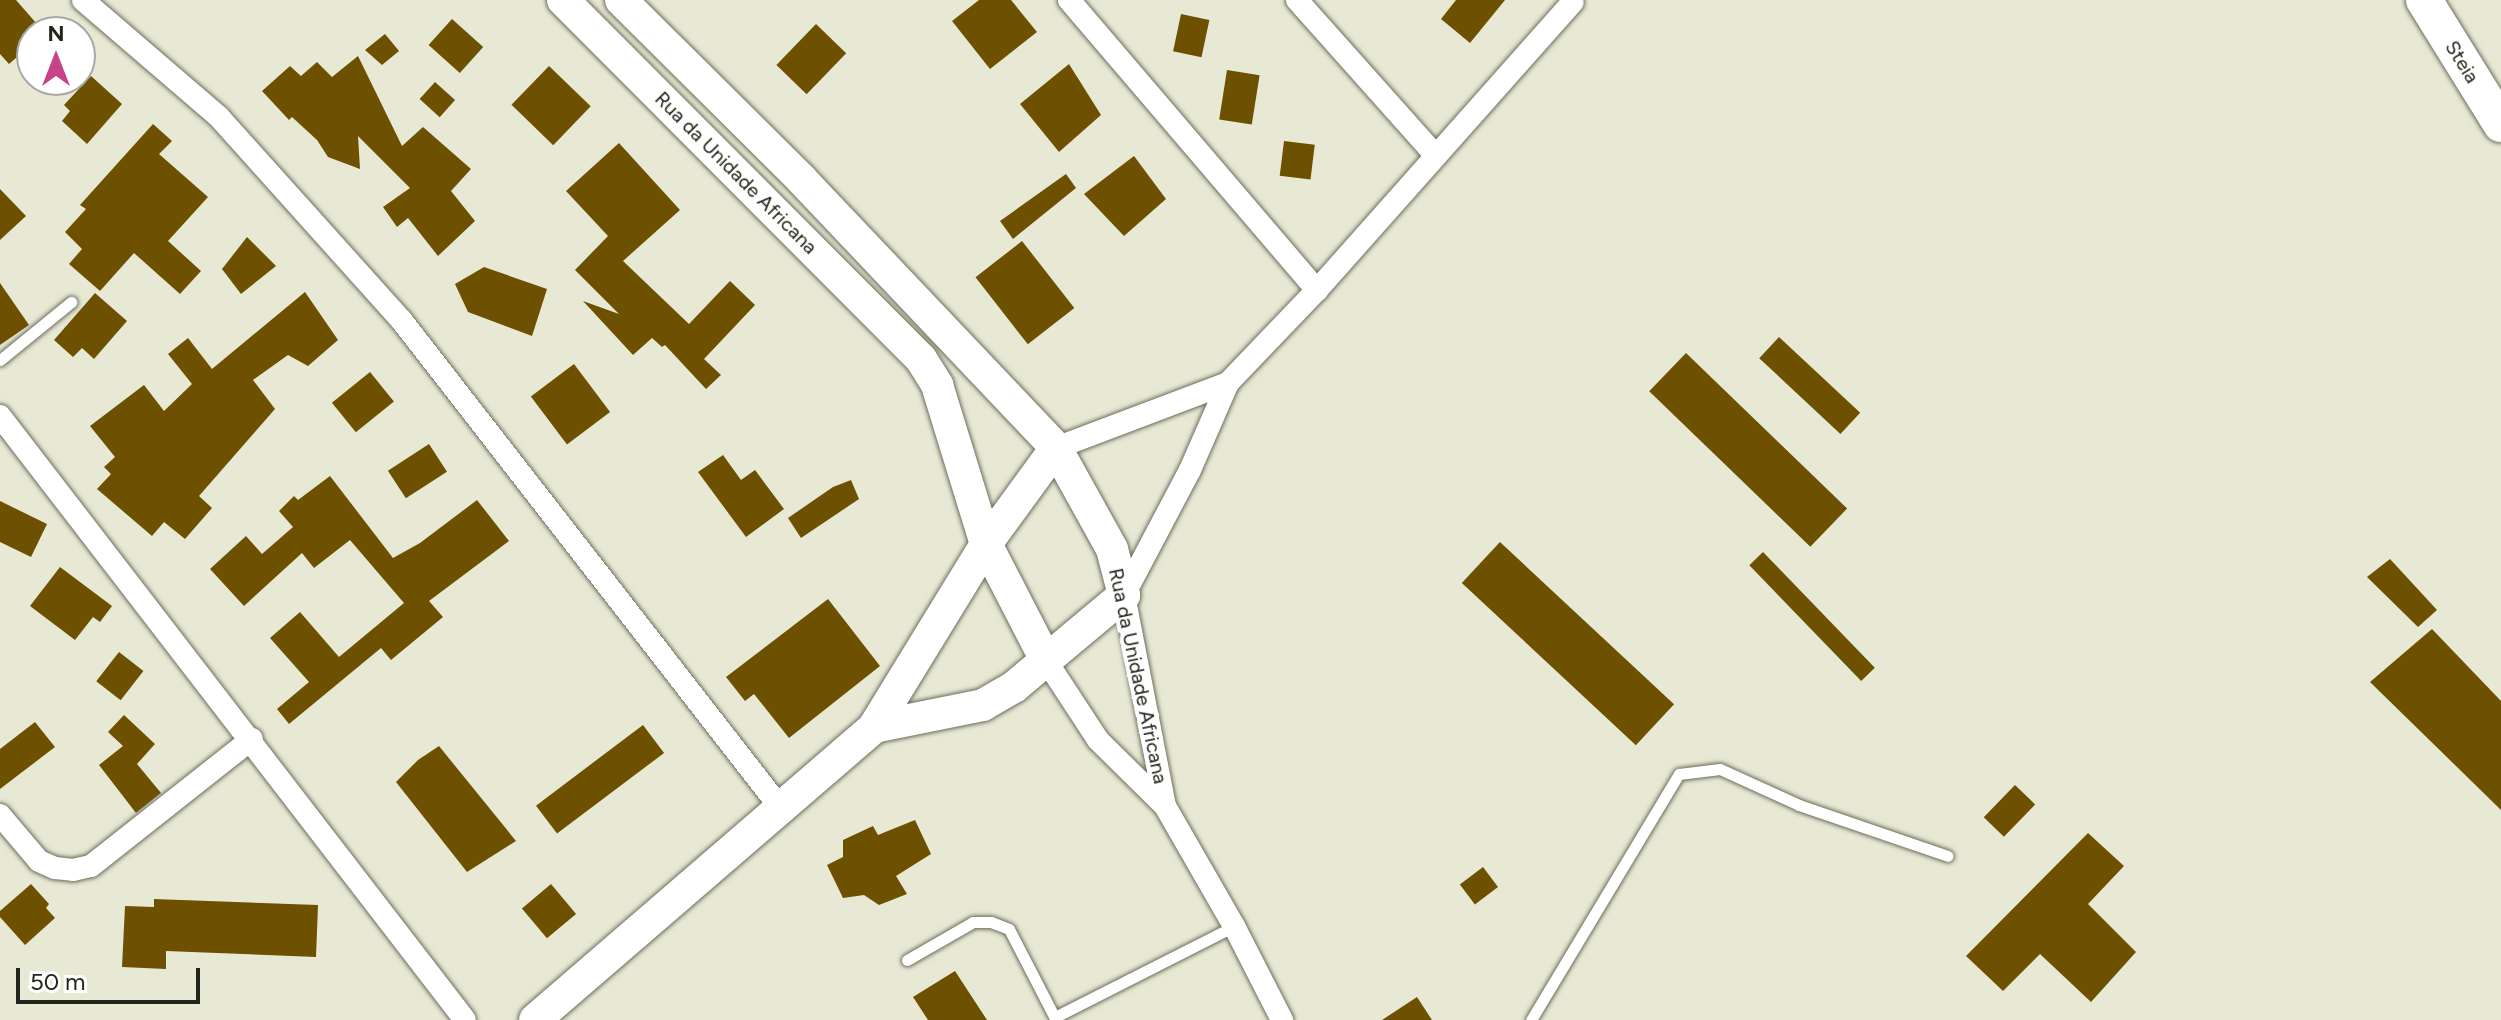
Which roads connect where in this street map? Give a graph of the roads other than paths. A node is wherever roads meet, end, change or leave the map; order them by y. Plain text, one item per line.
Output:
1 (83, 0) edge
2 (563, 0) edge
3 (621, 0) edge
4 (1069, 0) edge
5 (1297, 0) edge
6 (2424, 0) edge
7 (1573, 2) edge
8 (2501, 124) edge
9 (1435, 155) junction
10 (1317, 290) junction
11 (71, 302) dead end
12 (0, 360) edge
13 (1228, 383) junction
14 (0, 416) edge
15 (1056, 448) junction
16 (986, 544) junction
17 (1124, 595) junction
18 (1047, 662) junction
19 (874, 727) junction
20 (252, 739) junction
21 (779, 806) junction
22 (1165, 806) junction
23 (0, 815) edge
24 (1948, 856) dead end
25 (1234, 926) junction
26 (907, 960) dead end
27 (1056, 1019) edge
28 (465, 1020) edge
29 (535, 1020) edge
30 (1282, 1020) edge
31 (1531, 1020) edge

1 - 21 street
2 - 16 street, Rua da Unidade Africana
3 - 15 street, Rua da Unidade Africana
4 - 10 street
5 - 9 street
6 - 8 main road, Steia
7 - 9 street
9 - 10 street
10 - 13 street
11 - 12 lane
13 - 15 street
13 - 17 street
14 - 20 street
15 - 16 street
15 - 17 street, Rua da Unidade Africana
16 - 18 street, Rua da Unidade Africana
16 - 19 street
17 - 18 street
17 - 22 street, Rua da Unidade Africana
18 - 19 street
18 - 22 street, Rua da Unidade Africana
19 - 21 street
20 - 23 street
20 - 28 street
21 - 29 street
22 - 25 street
24 - 31 lane
25 - 27 lane
25 - 30 street
26 - 27 lane

